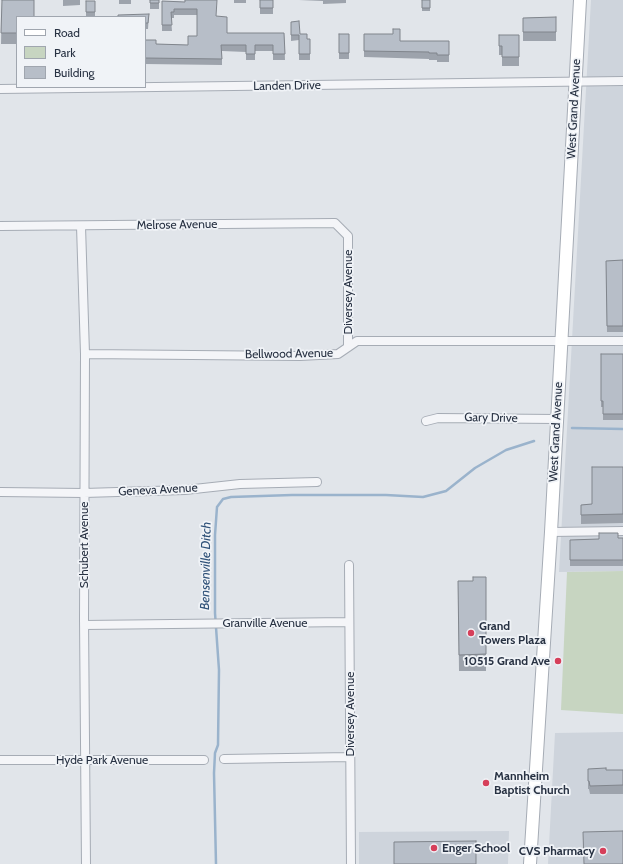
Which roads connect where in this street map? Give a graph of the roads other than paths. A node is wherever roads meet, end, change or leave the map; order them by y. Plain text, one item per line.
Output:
1 (580, 0) edge
2 (623, 81) edge
3 (575, 82) junction
4 (146, 87) edge
5 (82, 88) edge
6 (0, 89) edge
7 (0, 226) edge
8 (81, 226) junction
9 (348, 236) joint
10 (561, 340) junction
11 (623, 341) edge
12 (348, 347) junction
13 (85, 354) junction
14 (556, 419) junction
15 (426, 421) dead end
16 (317, 482) dead end
17 (0, 492) edge
18 (84, 493) junction
19 (623, 531) edge
20 (551, 532) junction
21 (349, 565) dead end
22 (349, 622) junction
23 (84, 625) junction
24 (350, 756) junction
25 (224, 759) dead end
26 (0, 760) edge
27 (204, 760) dead end
28 (85, 761) junction
29 (86, 864) edge
30 (351, 864) edge
31 (530, 864) edge

1 - 3 main road, West Grand Avenue
2 - 3 street, Landen Drive
3 - 4 street, Landen Drive
3 - 10 main road, West Grand Avenue
5 - 6 street, Landen Drive
7 - 8 street, Melrose Avenue
8 - 9 street, Melrose Avenue
8 - 13 street, Schubert Avenue
9 - 12 street, Diversey Avenue
10 - 11 street, Bellwood Avenue
10 - 12 street, Bellwood Avenue
10 - 14 main road, West Grand Avenue
12 - 13 street, Bellwood Avenue
13 - 18 street, Schubert Avenue
14 - 15 street, Gary Drive
14 - 20 main road, West Grand Avenue
16 - 18 street, Geneva Avenue
17 - 18 street, Geneva Avenue
18 - 23 street, Schubert Avenue
19 - 20 street
20 - 31 main road, West Grand Avenue
21 - 22 street, Diversey Avenue
22 - 23 street, Granville Avenue
22 - 24 street, Diversey Avenue
23 - 28 street, Schubert Avenue
24 - 25 street
24 - 30 street, Diversey Avenue
26 - 28 street, Hyde Park Avenue
27 - 28 street, Hyde Park Avenue
28 - 29 street, Schubert Avenue

